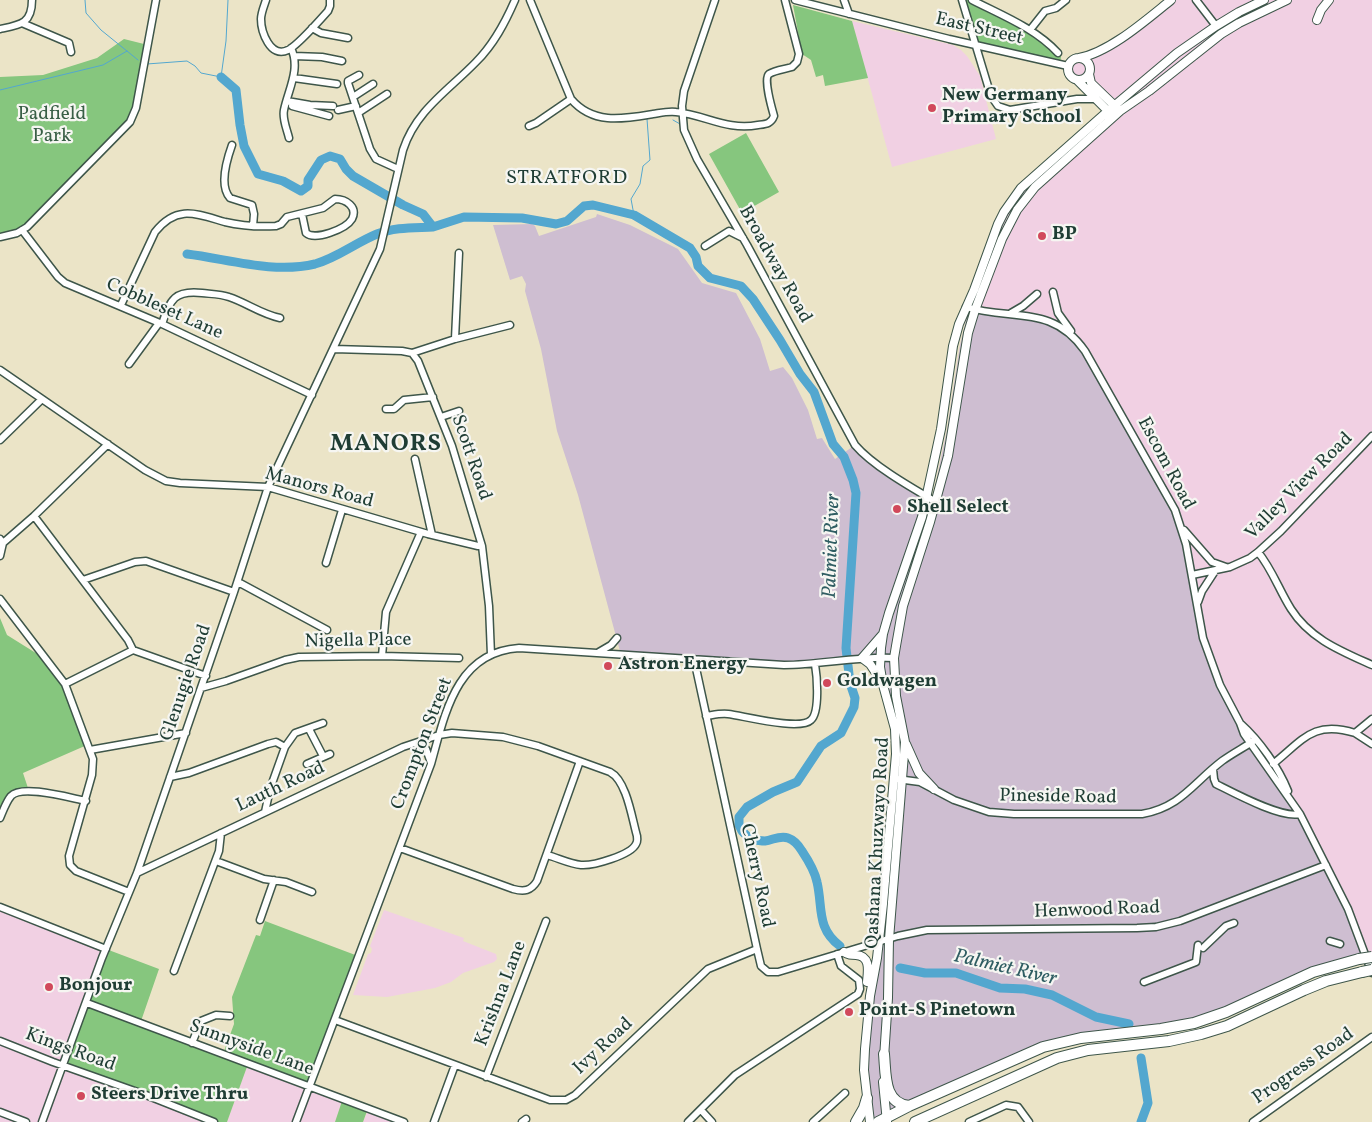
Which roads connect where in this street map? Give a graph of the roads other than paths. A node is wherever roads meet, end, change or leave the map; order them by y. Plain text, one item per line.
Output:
1 (32, 0) edge
2 (156, 0) edge
3 (266, 0) edge
4 (330, 0) edge
5 (514, 0) edge
6 (530, 0) edge
7 (786, 0) edge
8 (795, 0) edge
9 (844, 0) edge
10 (963, 0) edge
11 (972, 0) edge
12 (1066, 0) edge
13 (1171, 0) edge
14 (1196, 0) edge
15 (1264, 0) edge
16 (1287, 0) edge
17 (1328, 0) edge
18 (715, 1) edge
19 (849, 14) junction
20 (1318, 20) dead end
21 (22, 23) junction
22 (1216, 26) junction
23 (312, 28) junction
24 (0, 29) edge
25 (1030, 30) junction
26 (348, 38) dead end
27 (976, 45) junction
28 (291, 48) junction
29 (72, 52) dead end
30 (1058, 53) dead end
31 (1098, 53) junction
32 (294, 56) junction
33 (1079, 58) junction
34 (342, 61) dead end
35 (1068, 66) junction
36 (1089, 70) junction
37 (359, 75) dead end
38 (294, 78) junction
39 (1076, 80) junction
40 (337, 84) dead end
41 (373, 84) dead end
42 (387, 94) dead end
43 (353, 97) junction
44 (571, 99) junction
45 (1096, 99) junction
46 (286, 103) junction
47 (356, 106) junction
48 (1108, 111) junction
49 (1116, 111) junction
50 (358, 113) junction
51 (682, 113) junction
52 (329, 116) dead end
53 (529, 126) dead end
54 (289, 138) dead end
55 (232, 145) dead end
56 (398, 169) junction
57 (302, 214) junction
58 (253, 226) junction
59 (22, 230) junction
60 (0, 237) edge
61 (743, 238) junction
62 (705, 246) dead end
63 (459, 253) dead end
64 (1054, 292) dead end
65 (1037, 294) dead end
66 (121, 305) junction
67 (966, 307) junction
68 (975, 310) junction
69 (1009, 313) junction
70 (280, 318) dead end
71 (161, 323) junction
72 (510, 325) dead end
73 (1075, 337) junction
74 (455, 338) junction
75 (334, 348) junction
76 (412, 353) junction
77 (129, 364) dead end
78 (0, 370) edge
79 (312, 395) junction
80 (433, 397) junction
81 (42, 399) junction
82 (386, 409) dead end
83 (459, 411) dead end
84 (441, 417) junction
85 (1372, 436) edge
86 (0, 440) edge
87 (108, 444) junction
88 (415, 459) dead end
89 (268, 487) junction
90 (927, 497) junction
91 (936, 502) junction
92 (342, 510) junction
93 (34, 516) junction
94 (1182, 527) junction
95 (421, 532) junction
96 (432, 535) junction
97 (2, 541) edge
98 (482, 546) junction
99 (1258, 552) junction
100 (0, 556) edge
101 (326, 563) dead end
102 (1230, 567) junction
103 (1215, 571) junction
104 (1192, 575) junction
105 (83, 580) junction
106 (238, 582) junction
107 (234, 592) junction
108 (0, 599) edge
109 (1197, 606) junction
110 (327, 630) dead end
111 (883, 634) junction
112 (617, 638) dead end
113 (133, 650) junction
114 (598, 653) junction
115 (491, 655) junction
116 (382, 656) junction
117 (459, 658) dead end
118 (862, 658) junction
119 (880, 658) junction
120 (894, 658) junction
121 (694, 659) junction
122 (814, 664) junction
123 (1372, 665) edge
124 (206, 676) junction
125 (65, 684) junction
126 (883, 685) junction
127 (201, 688) junction
128 (706, 716) junction
129 (1372, 720) edge
130 (323, 723) dead end
131 (309, 729) junction
132 (1355, 732) junction
133 (186, 733) junction
134 (439, 735) junction
135 (416, 742) junction
136 (905, 742) junction
137 (1253, 742) junction
138 (1372, 744) edge
139 (285, 746) junction
140 (90, 750) junction
141 (330, 754) dead end
142 (323, 756) junction
143 (580, 762) junction
144 (307, 764) dead end
145 (431, 764) junction
146 (1273, 764) junction
147 (1213, 769) junction
148 (170, 777) junction
149 (898, 779) junction
150 (1201, 781) junction
151 (1216, 784) junction
152 (934, 788) junction
153 (86, 801) junction
154 (1293, 802) junction
155 (265, 812) junction
156 (1300, 814) junction
157 (0, 818) edge
158 (221, 833) junction
159 (400, 848) junction
160 (547, 854) junction
161 (216, 861) junction
162 (1326, 865) junction
163 (137, 872) junction
164 (274, 880) junction
165 (129, 892) junction
166 (312, 892) dead end
167 (0, 908) edge
168 (260, 920) dead end
169 (546, 921) dead end
170 (1234, 923) dead end
171 (888, 939) junction
172 (1330, 941) dead end
173 (878, 943) junction
174 (1340, 944) dead end
175 (106, 948) junction
176 (757, 950) junction
177 (840, 953) junction
178 (1372, 957) edge
179 (174, 971) dead end
180 (1369, 972) edge
181 (1144, 982) dead end
182 (870, 996) junction
183 (87, 1003) junction
184 (230, 1016) dead end
185 (335, 1020) junction
186 (1372, 1037) edge
187 (0, 1040) edge
188 (192, 1043) junction
189 (884, 1054) junction
190 (455, 1065) junction
191 (63, 1066) junction
192 (486, 1077) junction
193 (310, 1087) junction
194 (845, 1093) dead end
195 (867, 1098) junction
196 (959, 1102) junction
197 (909, 1106) junction
198 (701, 1110) junction
199 (3, 1113) edge
200 (884, 1121) edge
201 (26, 1122) edge
202 (42, 1122) edge
203 (214, 1122) edge
204 (296, 1122) edge
205 (404, 1122) edge
206 (434, 1122) edge
207 (688, 1122) edge
208 (712, 1122) edge
209 (813, 1122) edge
210 (856, 1122) edge
211 (870, 1122) edge
212 (915, 1122) edge
213 (925, 1122) edge
214 (969, 1122) edge
215 (1029, 1122) edge
216 (1253, 1122) edge

1 - 21 street
2 - 59 street
3 - 28 street
4 - 23 street
5 - 56 street, Glenugie Road
6 - 44 street
7 - 51 street
8 - 19 street, East Street
9 - 19 street
10 - 27 street
11 - 25 street
12 - 25 street
13 - 31 main road
14 - 22 street
15 - 22 main road, Qashana Khuzwayo Road
16 - 49 main road, Qashana Khuzwayo Road
17 - 20 main road
18 - 51 street, Broadway Road
19 - 27 street, East Street
21 - 24 street
21 - 29 street
22 - 49 main road, Qashana Khuzwayo Road
23 - 26 street
23 - 28 street
25 - 30 street
27 - 35 street, East Street
27 - 45 street
28 - 32 street
31 - 33 main road
31 - 36 main road
32 - 34 street
32 - 38 street
33 - 35 main road
33 - 36 main road
35 - 39 main road
36 - 39 main road
36 - 49 main road
37 - 43 street
38 - 40 street
38 - 46 street
39 - 45 main road
41 - 43 street
42 - 50 street
43 - 47 street
44 - 51 street
44 - 53 street
45 - 48 main road
46 - 47 street
46 - 52 street
46 - 54 street
47 - 50 street
48 - 49 main road
48 - 67 main road, Qashana Khuzwayo Road
49 - 68 main road, Qashana Khuzwayo Road
50 - 56 street
51 - 61 street, Broadway Road
55 - 58 street
56 - 75 street, Glenugie Road
57 - 57 street
57 - 58 street
58 - 66 street
59 - 60 street
59 - 66 street, Cobbleset Lane
61 - 62 street
61 - 90 street, Broadway Road
63 - 74 street
64 - 73 street
65 - 69 street
66 - 71 street, Cobbleset Lane
67 - 68 street, Escom Road
67 - 90 main road, Qashana Khuzwayo Road
68 - 69 street, Escom Road
68 - 91 main road, Qashana Khuzwayo Road
69 - 73 street, Escom Road
70 - 71 street
71 - 77 street
71 - 79 street, Cobbleset Lane
72 - 74 street
73 - 94 street, Escom Road
74 - 76 street
75 - 76 street
75 - 79 street, Glenugie Road
76 - 80 street, Scott Road
78 - 81 street, Manors Road
79 - 89 street, Glenugie Road
80 - 82 street
80 - 84 street, Scott Road
81 - 86 street
81 - 87 street, Manors Road
83 - 84 street
84 - 98 street, Scott Road
85 - 99 street, Valley View Road
87 - 89 street, Manors Road
87 - 93 street
88 - 96 street
89 - 92 street, Manors Road
89 - 106 street, Glenugie Road
90 - 91 street, Broadway Road
90 - 111 main road, Qashana Khuzwayo Road
91 - 120 main road, Qashana Khuzwayo Road
92 - 95 street, Manors Road
92 - 101 street
93 - 97 street
93 - 105 street
94 - 102 street
94 - 104 street, Escom Road
95 - 96 street, Manors Road
95 - 116 street
96 - 98 street, Manors Road
97 - 100 street
98 - 115 street, Scott Road
99 - 102 street, Valley View Road
99 - 123 street
102 - 103 street, Valley View Road
103 - 104 street, Valley View Road
103 - 109 street
104 - 109 street, Escom Road
105 - 107 street
105 - 113 street
106 - 107 street, Glenugie Road
106 - 110 street
107 - 124 street, Glenugie Road
108 - 125 street
109 - 137 street, Escom Road
111 - 118 main road
111 - 119 main road, Qashana Khuzwayo Road
112 - 114 street
113 - 124 street
113 - 125 street
114 - 115 street, Crompton Street
114 - 121 street, Crompton Street
115 - 134 street, Crompton Street
116 - 117 street, Nigella Place
116 - 127 street, Nigella Place
118 - 119 street, Crompton Street
118 - 122 street, Crompton Street
118 - 126 main road
119 - 120 street, Crompton Street
119 - 126 main road, Qashana Khuzwayo Road
120 - 136 main road, Qashana Khuzwayo Road
121 - 122 street, Crompton Street
121 - 128 street, Cherry Road
122 - 128 street
124 - 127 street, Glenugie Road
125 - 140 street
126 - 149 main road, Qashana Khuzwayo Road
127 - 133 street, Glenugie Road
128 - 176 street, Cherry Road
129 - 132 street
130 - 131 street
131 - 139 street
131 - 142 street
132 - 138 street
132 - 146 street
133 - 140 street
133 - 148 street, Glenugie Road
134 - 135 street, Lauth Road
134 - 143 street, Lauth Road
134 - 145 street, Crompton Street
135 - 145 street
135 - 155 street, Lauth Road
136 - 149 main road, Qashana Khuzwayo Road
136 - 152 main road
137 - 146 street, Escom Road
137 - 147 street, Pineside Road
137 - 154 street, Escom Road
139 - 148 street
139 - 155 street
140 - 153 street
141 - 142 street
142 - 144 street
143 - 160 street
143 - 160 street, Lauth Road
145 - 159 street, Crompton Street
146 - 154 street, Escom Road
147 - 150 street, Pineside Road
147 - 151 street
148 - 163 street, Glenugie Road
149 - 152 street, Pineside Road
149 - 171 main road, Qashana Khuzwayo Road
149 - 173 main road, Qashana Khuzwayo Road
150 - 151 street
150 - 152 street, Pineside Road
151 - 156 street
153 - 157 street
153 - 165 street
154 - 156 street, Escom Road
155 - 158 street, Lauth Road
156 - 162 street, Escom Road
158 - 161 street
158 - 163 street, Lauth Road
159 - 160 street
159 - 185 street, Crompton Street
161 - 164 street
161 - 179 street
162 - 171 street, Henwood Road
162 - 180 street, Escom Road
163 - 165 street, Glenugie Road
164 - 166 street
164 - 168 street
165 - 175 street, Glenugie Road
167 - 175 street
169 - 192 street, Krishna Lane
170 - 181 street
171 - 173 street, Cherry Road
171 - 189 main road, Qashana Khuzwayo Road
172 - 174 street
173 - 177 street, Cherry Road
173 - 182 main road, Qashana Khuzwayo Road
175 - 183 street, Glenugie Road
176 - 177 street, Cherry Road
176 - 192 street, Ivy Road
177 - 182 main road
177 - 198 street
178 - 197 highway, bridge
180 - 196 highway
182 - 195 main road, Qashana Khuzwayo Road
183 - 188 street, Sunnyside Lane
183 - 191 street, Glenugie Road
184 - 188 street
185 - 190 street, Ivy Road
185 - 193 street, Crompton Street
186 - 216 street, Progress Road
187 - 191 street, Kings Road
188 - 193 street, Sunnyside Lane
189 - 197 highway
189 - 200 main road, Qashana Khuzwayo Road
190 - 192 street, Ivy Road
190 - 206 street
191 - 202 street, Glenugie Road
191 - 203 street, Kings Road
193 - 204 street, Crompton Street
193 - 205 street, Sunnyside Lane
194 - 209 street
195 - 210 highway
195 - 211 main road, Qashana Khuzwayo Road
196 - 212 highway
196 - 213 highway
197 - 200 highway
198 - 207 street
198 - 208 street
199 - 201 street
214 - 215 street

